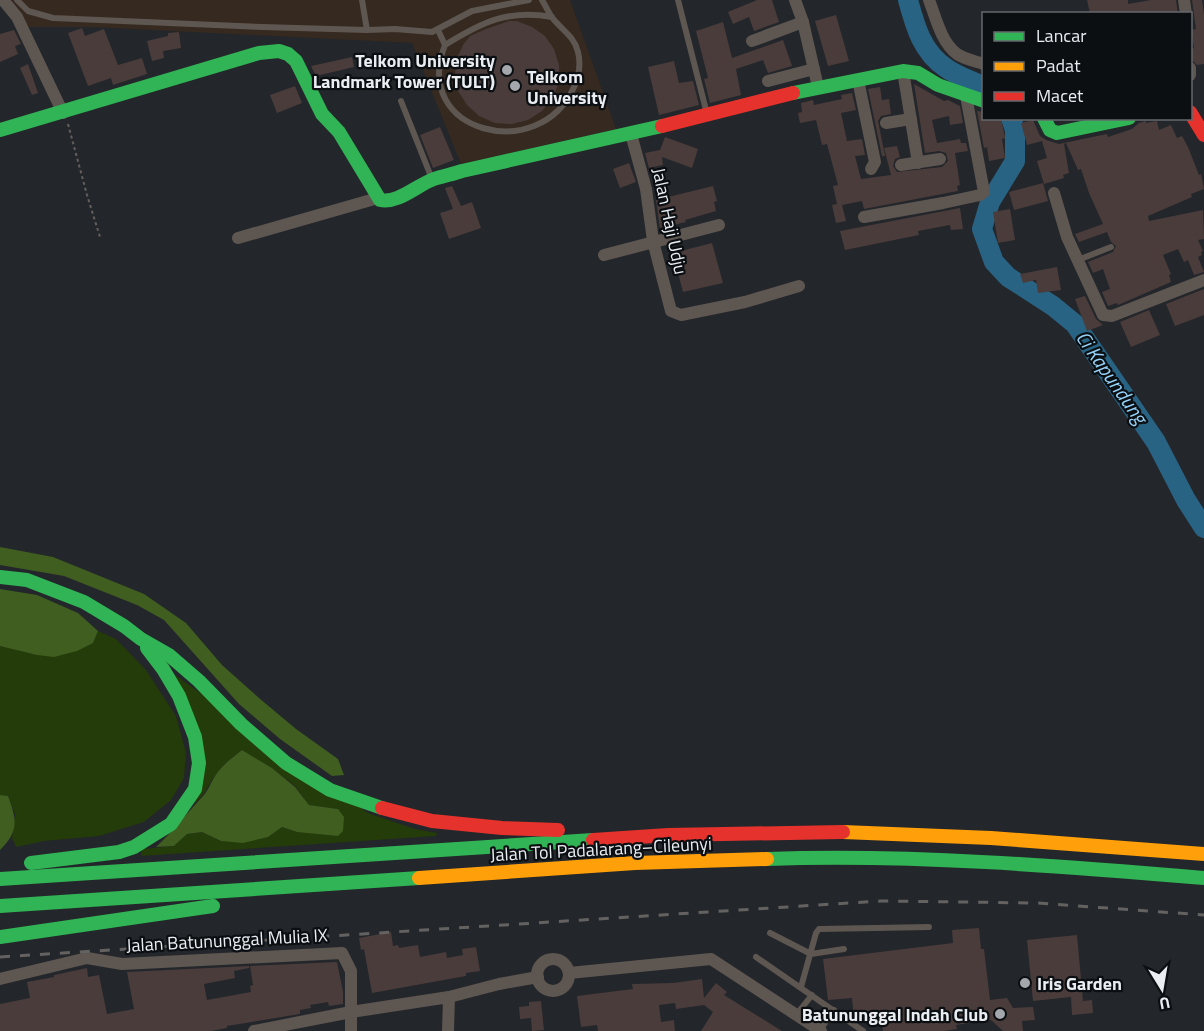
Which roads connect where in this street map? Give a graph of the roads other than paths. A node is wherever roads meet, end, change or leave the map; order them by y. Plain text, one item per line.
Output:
1 (3, 0) edge
2 (17, 0) edge
3 (362, 0) edge
4 (529, 0) edge
5 (542, 0) edge
6 (678, 0) edge
7 (795, 0) edge
8 (929, 0) edge
9 (552, 17) junction
10 (803, 22) junction
11 (367, 30) junction
12 (438, 30) junction
13 (752, 41) dead end
14 (446, 45) junction
15 (982, 63) edge
16 (814, 69) junction
17 (903, 71) junction
18 (858, 80) junction
19 (768, 81) dead end
20 (818, 87) junction
21 (966, 96) junction
22 (982, 100) edge
23 (401, 101) dead end
24 (63, 113) junction
25 (1192, 114) edge
26 (707, 115) junction
27 (911, 119) junction
28 (1045, 120) edge
29 (1119, 120) edge
30 (886, 123) dead end
31 (0, 130) edge
32 (632, 134) junction
33 (1204, 135) edge
34 (940, 159) dead end
35 (918, 163) junction
36 (901, 165) dead end
37 (871, 169) dead end
38 (432, 180) junction
39 (1054, 193) dead end
40 (378, 198) junction
41 (864, 217) dead end
42 (719, 225) dead end
43 (238, 238) dead end
44 (653, 242) junction
45 (1111, 247) dead end
46 (604, 255) dead end
47 (1078, 260) junction
48 (1204, 280) edge
49 (799, 286) dead end
50 (0, 577) edge
51 (141, 639) junction
52 (668, 835) junction
53 (1204, 854) edge
54 (0, 867) edge
55 (1204, 878) edge
56 (0, 879) edge
57 (332, 884) junction
58 (0, 906) edge
59 (930, 927) dead end
60 (770, 933) dead end
61 (0, 937) edge
62 (844, 949) dead end
63 (811, 954) junction
64 (756, 957) dead end
65 (569, 973) junction
66 (538, 977) junction
67 (0, 979) edge
68 (801, 987) junction
69 (812, 995) junction
70 (449, 997) junction
71 (834, 1010) junction
72 (351, 1012) junction
73 (796, 1015) junction
74 (254, 1031) edge
75 (351, 1031) edge
76 (448, 1031) edge
77 (821, 1031) edge
78 (863, 1031) edge

1 - 24 street
2 - 11 lane
3 - 11 lane
4 - 12 lane
5 - 9 lane
6 - 26 lane
7 - 10 street
8 - 15 street
9 - 14 lane
9 - 14 lane
10 - 13 street
10 - 16 street
11 - 12 lane
12 - 14 lane
16 - 19 street
16 - 20 street
17 - 18 main road
17 - 21 main road
17 - 27 street
18 - 20 main road
18 - 37 street
20 - 26 main road
21 - 22 main road
21 - 41 street
23 - 38 lane
24 - 31 main road
24 - 40 main road
25 - 33 main road
26 - 32 main road
27 - 30 street
27 - 35 street
28 - 29 main road
32 - 38 main road
32 - 44 street, Jalan Haji Udju
34 - 35 street
35 - 36 street
38 - 40 main road
39 - 47 street
40 - 43 street
42 - 44 street
44 - 46 street
44 - 49 street, Jalan Haji Udju
45 - 47 lane
47 - 48 street
50 - 51 main road
51 - 52 main road
51 - 54 main road
52 - 53 main road, Jalan Tol Padalarang–Cileunyi
52 - 56 main road, Jalan Tol Padalarang–Cileunyi
55 - 57 main road, Jalan Tol Padalarang–Cileunyi
57 - 58 main road, Jalan Tol Padalarang–Cileunyi
57 - 61 main road
59 - 63 lane
60 - 63 lane
62 - 63 lane
63 - 68 lane
64 - 68 lane
65 - 66 street
65 - 66 street
65 - 73 street
66 - 70 street
67 - 72 street, Jalan Batununggal Mulia IX
68 - 69 lane
69 - 71 lane
69 - 73 lane
70 - 72 street
70 - 76 street
71 - 77 lane
71 - 78 lane
72 - 74 street
72 - 75 street, Jalan Batununggal Mulia IX
73 - 77 street

